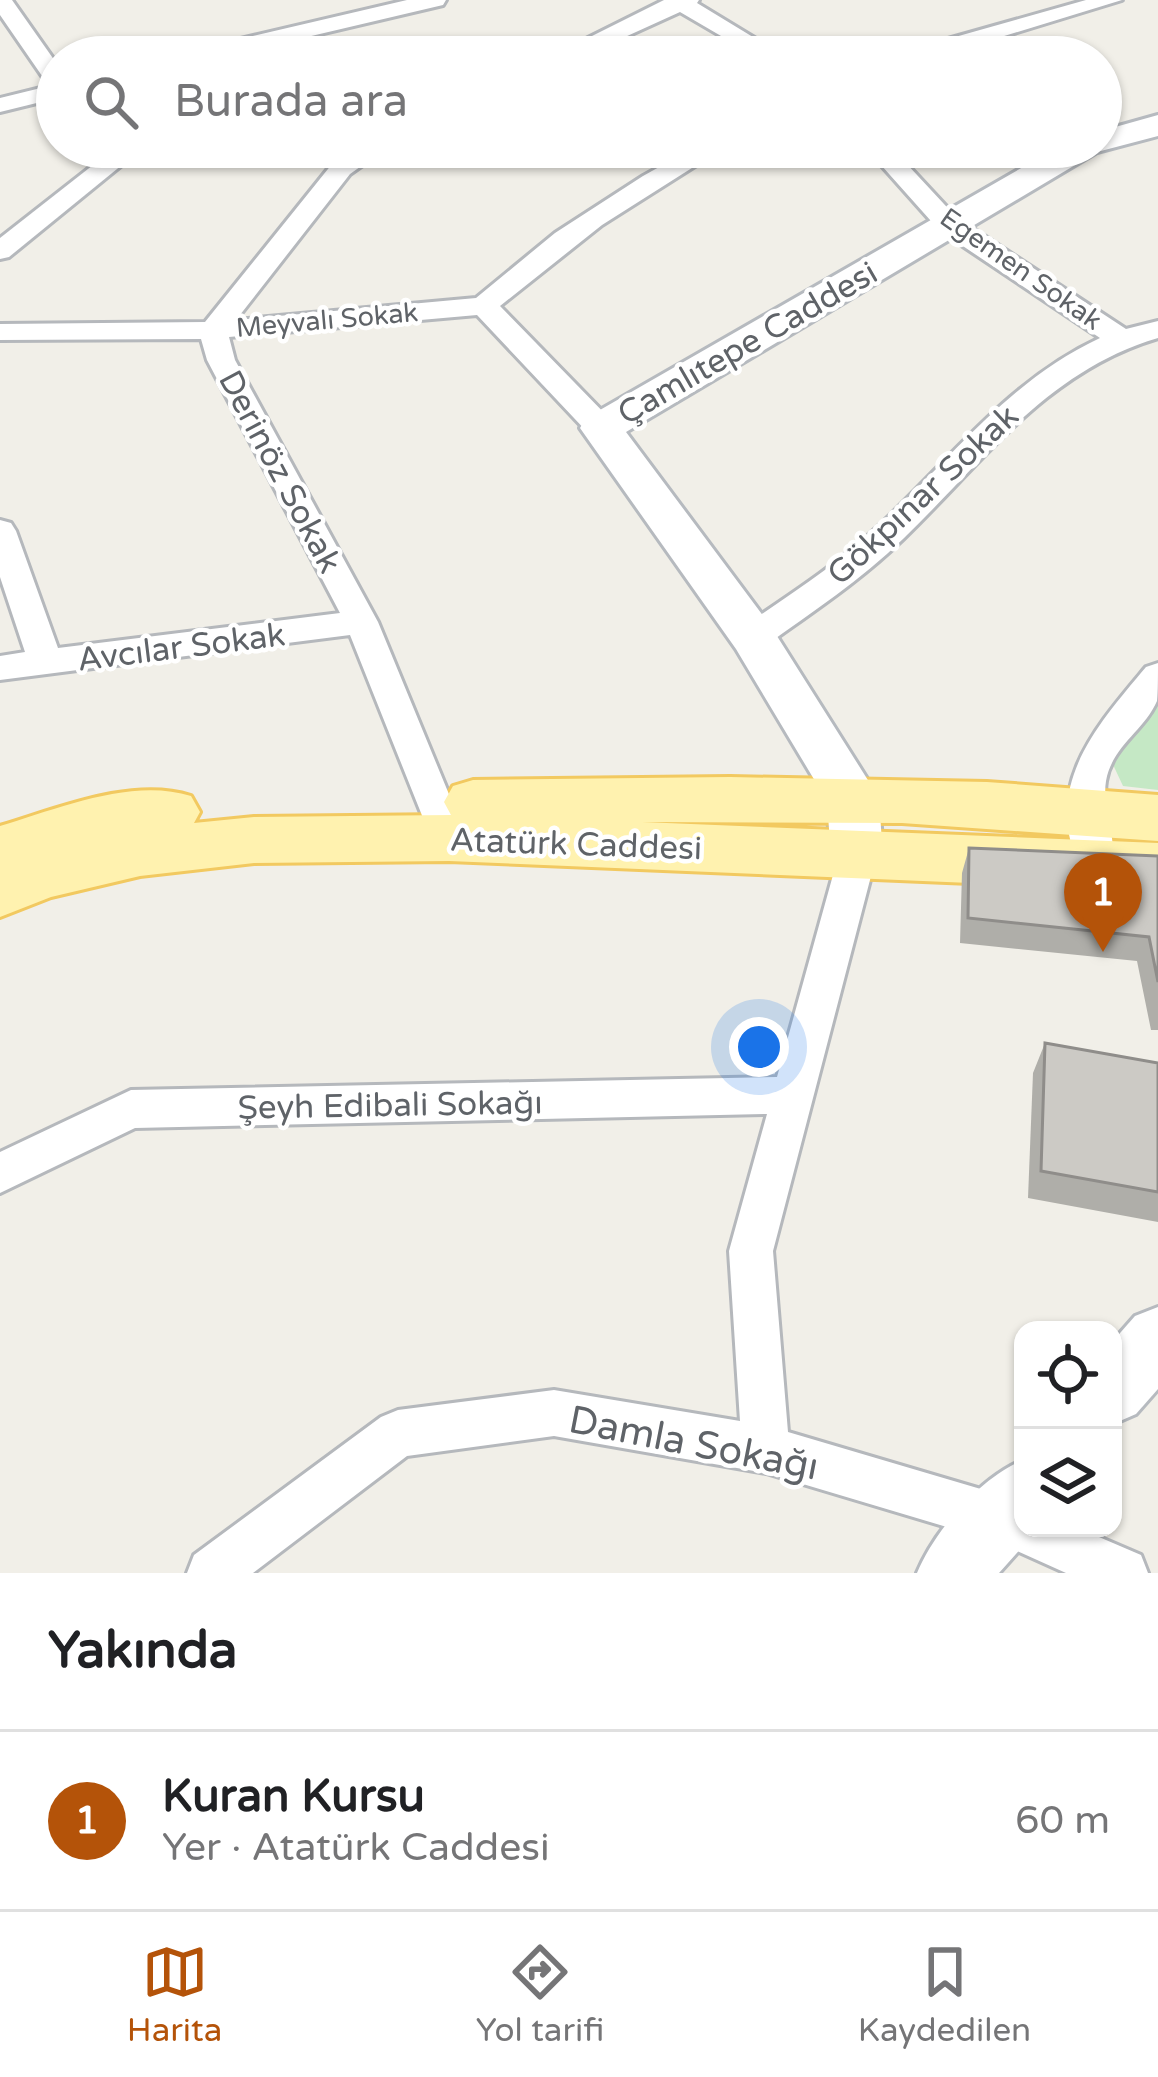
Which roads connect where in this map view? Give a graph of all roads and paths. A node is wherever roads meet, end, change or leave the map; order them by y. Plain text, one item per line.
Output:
1 (1, 0) edge
2 (434, 0) edge
3 (1111, 0) edge
4 (681, 1) edge
5 (282, 36) edge
6 (607, 36) edge
7 (739, 36) edge
8 (984, 36) edge
9 (36, 51) edge
10 (36, 97) edge
11 (1, 106) edge
12 (1158, 125) edge
13 (1122, 136) edge
14 (105, 168) edge
15 (343, 168) edge
16 (674, 168) edge
17 (896, 168) edge
18 (1046, 168) edge
19 (948, 224) junction
20 (0, 250) edge
21 (484, 306) junction
22 (1158, 329) edge
23 (213, 330) junction
24 (0, 332) edge
25 (1118, 337) junction
26 (601, 428) junction
27 (0, 531) edge
28 (361, 622) junction
29 (754, 637) junction
30 (46, 663) junction
31 (0, 668) edge
32 (1158, 676) edge
33 (853, 799) junction
34 (1158, 818) edge
35 (443, 820) junction
36 (1089, 836) junction
37 (0, 850) edge
38 (857, 857) junction
39 (1158, 867) edge
40 (0, 893) edge
41 (795, 1095) junction
42 (0, 1173) edge
43 (1158, 1339) edge
44 (1122, 1381) edge
45 (766, 1449) junction
46 (1012, 1507) edge
47 (212, 1573) edge
48 (952, 1573) edge
49 (1123, 1573) edge

1 - 9 street
2 - 5 street
3 - 8 street
4 - 6 street
4 - 7 street
10 - 11 street
12 - 13 street
14 - 20 street
15 - 23 street, Derinöz Sokak
16 - 21 street
17 - 19 street, Egemen Sokak
18 - 19 street, Çamlıtepe Caddesi
19 - 25 street, Egemen Sokak
19 - 26 street, Çamlıtepe Caddesi
21 - 23 street, Meyvalı Sokak
21 - 26 street
22 - 25 street, Gökpınar Sokak
23 - 24 street, Meyvalı Sokak
23 - 28 street, Derinöz Sokak
25 - 29 street, Gökpınar Sokak
26 - 29 street, Çamlıtepe Caddesi
27 - 30 street
28 - 30 street, Avcılar Sokak
28 - 35 street, Derinöz Sokak
29 - 33 street, Çamlıtepe Caddesi
30 - 31 street, Avcılar Sokak
32 - 36 street
33 - 35 main road, Atatürk Caddesi
33 - 36 main road, Atatürk Caddesi
33 - 38 street, Çamlıtepe Caddesi
34 - 36 main road, Atatürk Caddesi
35 - 37 main road, Atatürk Caddesi
35 - 38 main road, Atatürk Caddesi
35 - 40 main road, Atatürk Caddesi
36 - 38 main road, Atatürk Caddesi
36 - 39 main road, Atatürk Caddesi
38 - 41 street
41 - 42 street, Şeyh Edibali Sokağı
41 - 45 street
43 - 44 street
45 - 46 street, Damla Sokağı
45 - 47 street, Damla Sokağı
46 - 48 street
46 - 49 street, Damla Sokağı

